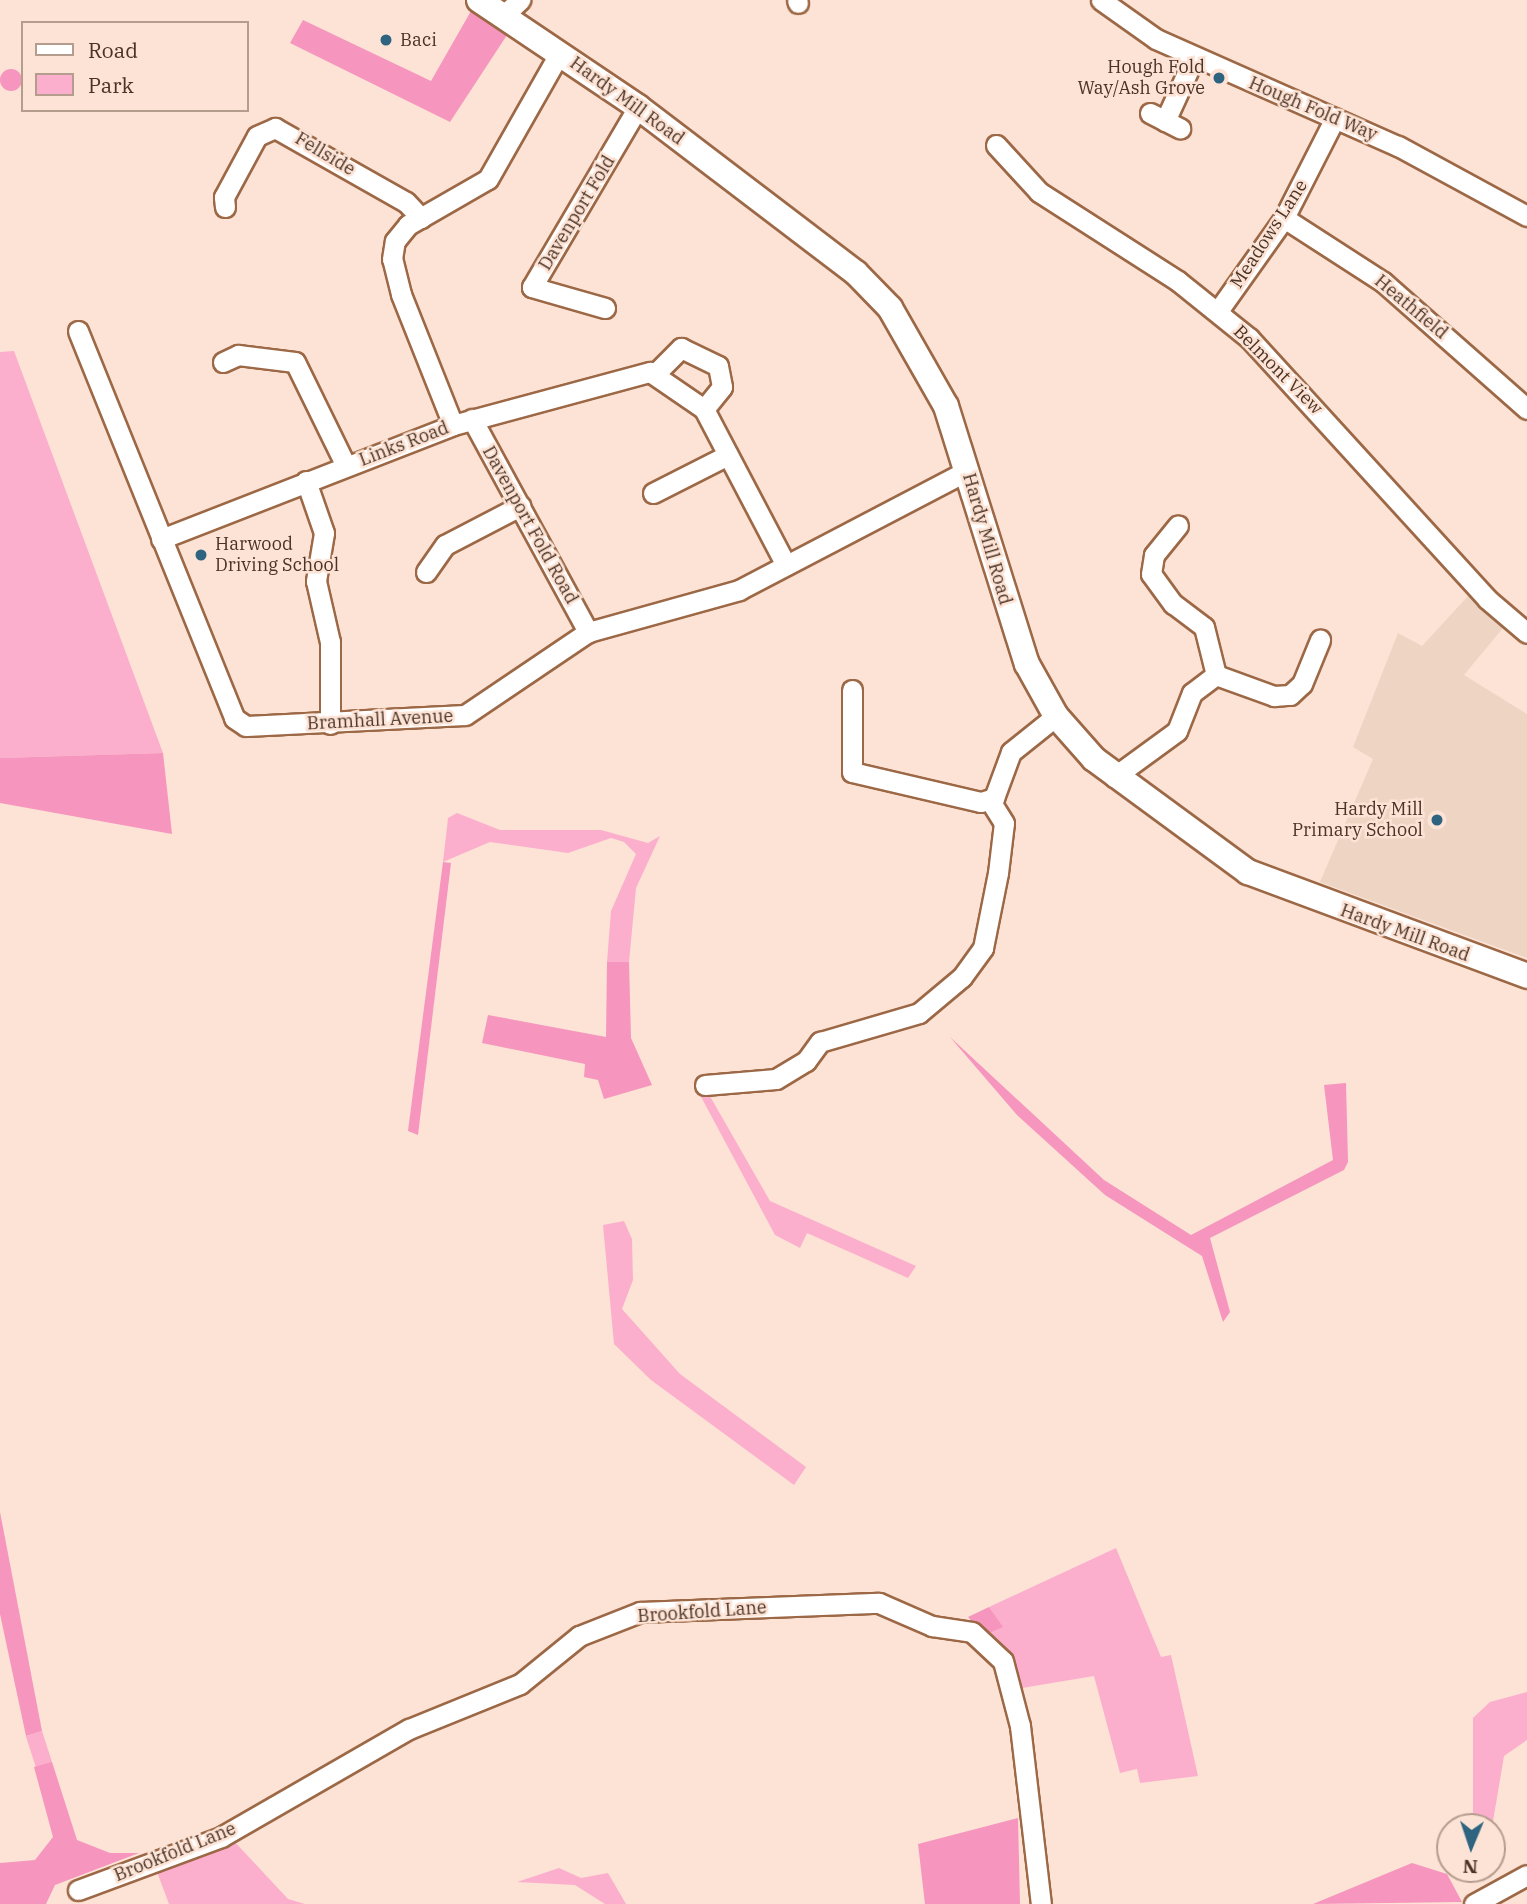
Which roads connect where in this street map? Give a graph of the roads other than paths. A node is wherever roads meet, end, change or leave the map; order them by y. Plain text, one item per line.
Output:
1 (479, 0) edge
2 (1101, 0) edge
3 (513, 7) edge
4 (560, 52) junction
5 (1195, 58) junction
6 (638, 107) junction
7 (1335, 118) junction
8 (1165, 121) dead end
9 (997, 145) dead end
10 (225, 207) dead end
11 (1527, 216) edge
12 (421, 218) junction
13 (1284, 218) junction
14 (605, 308) dead end
15 (1218, 311) junction
16 (77, 332) dead end
17 (221, 364) dead end
18 (655, 374) junction
19 (704, 409) junction
20 (1527, 409) edge
21 (463, 422) junction
22 (728, 455) junction
23 (346, 466) junction
24 (967, 471) junction
25 (306, 481) junction
26 (655, 488) dead end
27 (520, 506) junction
28 (1173, 538) dead end
29 (161, 539) junction
30 (786, 565) junction
31 (425, 574) dead end
32 (588, 632) junction
33 (1527, 634) edge
34 (1320, 640) dead end
35 (1216, 675) junction
36 (852, 690) dead end
37 (1056, 716) junction
38 (330, 724) junction
39 (1114, 777) junction
40 (990, 801) junction
41 (1527, 976) edge
42 (705, 1085) dead end
43 (1527, 1875) edge
44 (78, 1890) dead end
45 (1041, 1904) edge
46 (1474, 1904) edge

1 - 3 main road, Hardy Mill Road
2 - 5 street, Hough Fold Way
3 - 4 main road, Hardy Mill Road
4 - 6 main road, Hardy Mill Road
4 - 12 street, Davenport Fold Road
5 - 7 street, Hough Fold Way
5 - 8 street
6 - 14 street, Davenport Fold
6 - 24 main road, Hardy Mill Road
7 - 11 street, Hough Fold Way
7 - 13 street, Meadows Lane
9 - 15 street, Belmont View
10 - 12 street, Fellside
12 - 21 street, Davenport Fold Road
13 - 15 street, Meadows Lane
13 - 20 street, Heathfield
15 - 33 street, Belmont View
16 - 29 street, Bramhall Avenue
17 - 23 street
18 - 19 street
18 - 19 street
18 - 21 street, Links Road
19 - 22 street
21 - 23 street, Links Road
21 - 27 street, Davenport Fold Road
22 - 26 street
22 - 30 street
23 - 25 street, Links Road
24 - 30 street, Bramhall Avenue
24 - 37 main road, Hardy Mill Road
25 - 29 street, Links Road
25 - 38 street
27 - 31 street
27 - 32 street, Davenport Fold Road
28 - 35 street
29 - 38 street, Bramhall Avenue
30 - 32 street, Bramhall Avenue
32 - 38 street, Bramhall Avenue
34 - 35 street
35 - 39 street
36 - 40 street
37 - 39 main road, Hardy Mill Road
37 - 40 street
39 - 41 main road, Hardy Mill Road
40 - 42 street
43 - 46 street
44 - 45 street, Brookfold Lane

